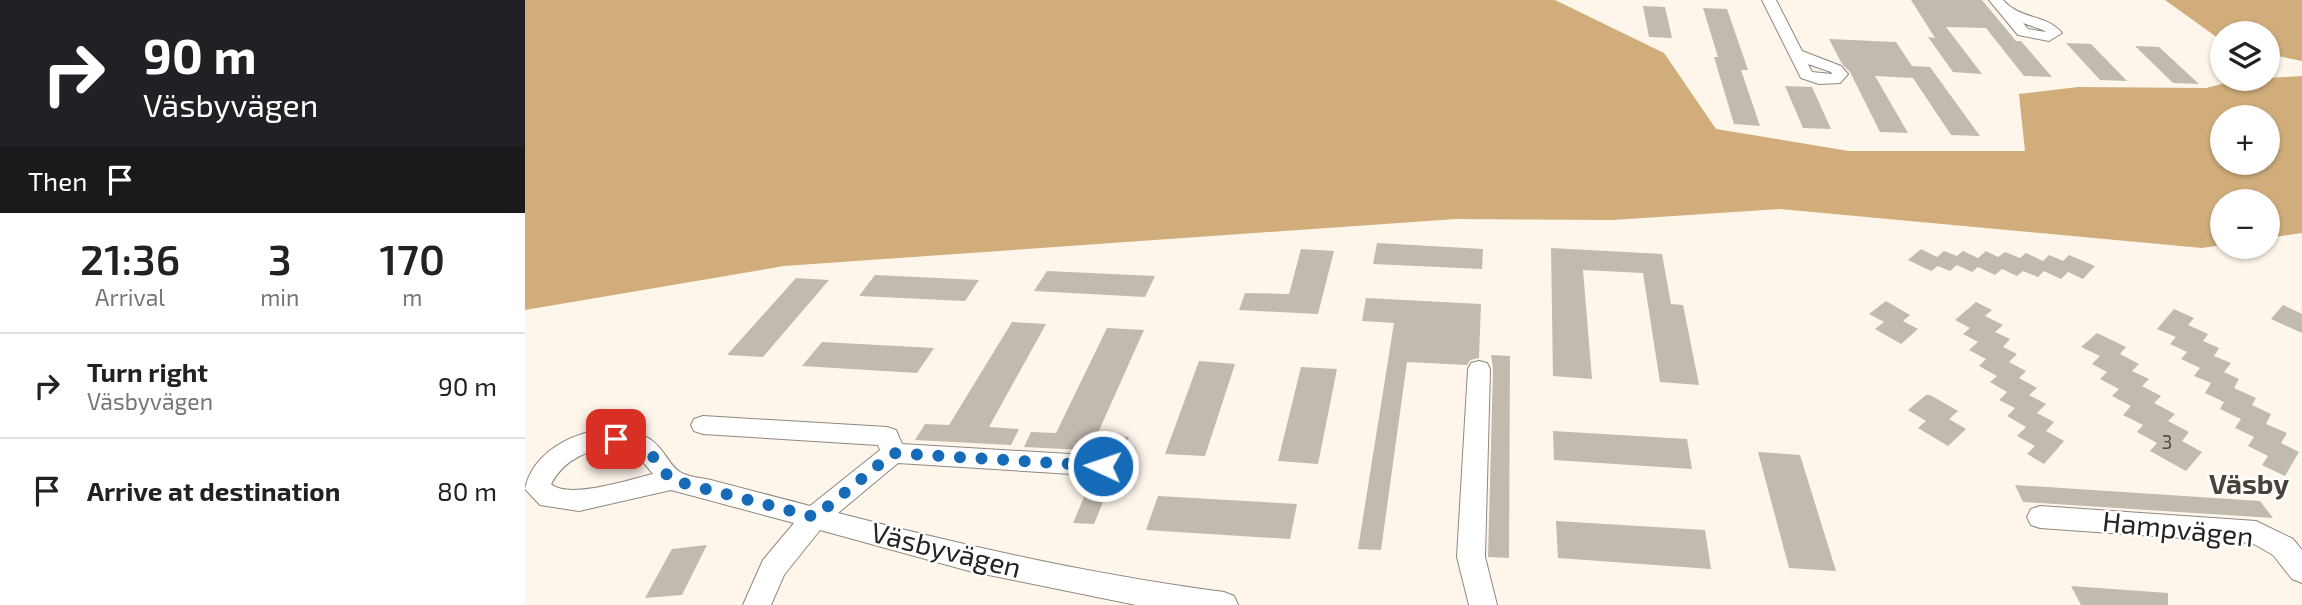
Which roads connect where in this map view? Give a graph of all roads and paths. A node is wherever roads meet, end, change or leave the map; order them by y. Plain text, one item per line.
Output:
1 (1769, 0) edge
2 (1996, 0) edge
3 (2008, 14) dead end
4 (1796, 54) dead end
5 (1479, 369) dead end
6 (703, 425) dead end
7 (893, 453) junction
8 (1103, 466) dead end
9 (671, 480) dead end
10 (815, 517) junction
11 (2040, 517) dead end
12 (2302, 571) edge
13 (1142, 599) edge
14 (757, 605) edge
15 (1224, 605) edge
16 (1483, 605) edge

1 - 4 street
2 - 3 street
5 - 16 street
6 - 7 street
7 - 8 street
7 - 10 street
9 - 10 street, Väsbyvägen
10 - 13 street, Väsbyvägen
10 - 14 street
11 - 12 street, Hampvägen
13 - 15 street, Väsbyvägen

